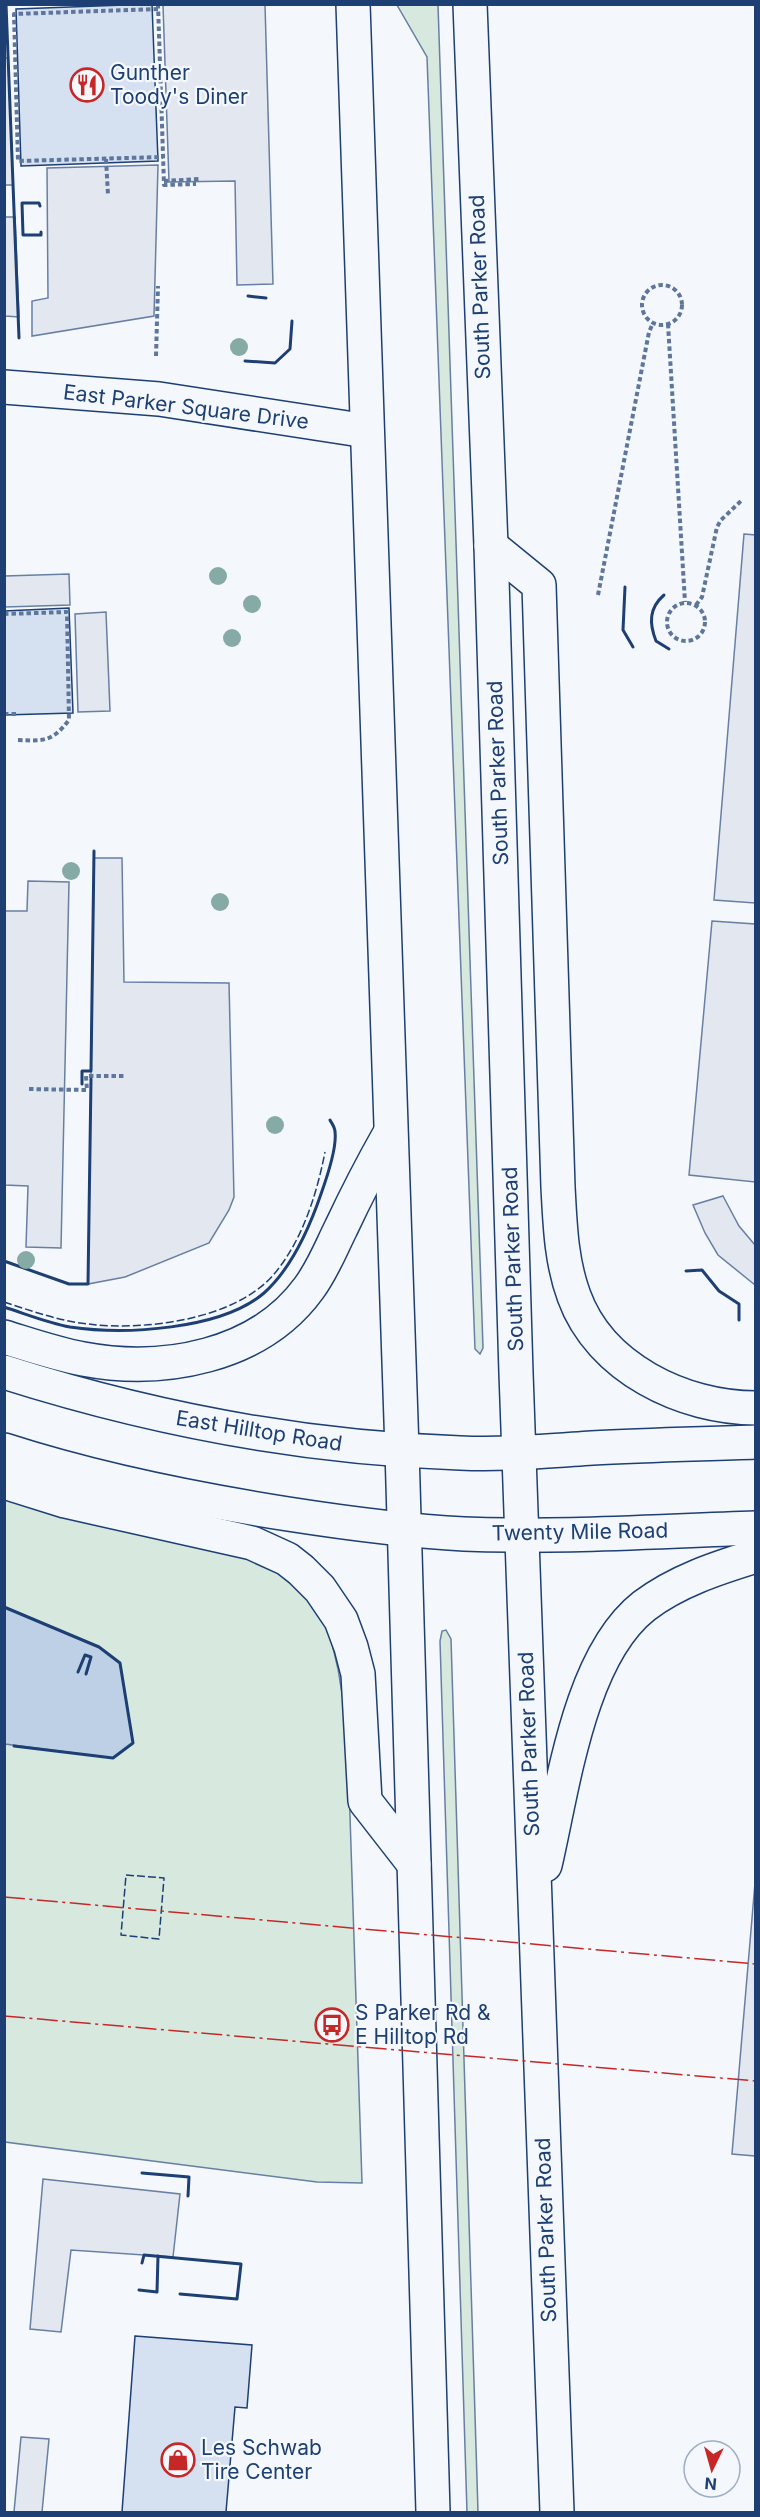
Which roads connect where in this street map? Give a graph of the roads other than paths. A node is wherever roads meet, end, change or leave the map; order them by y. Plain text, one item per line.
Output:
1 (352, 4) edge
2 (470, 4) edge
3 (4, 387) edge
4 (367, 431) junction
5 (491, 546) junction
6 (390, 1133) junction
7 (4, 1337) edge
8 (4, 1372) edge
9 (756, 1408) edge
10 (756, 1442) edge
11 (4, 1450) edge
12 (402, 1450) junction
13 (519, 1453) junction
14 (4, 1482) edge
15 (404, 1528) junction
16 (756, 1528) edge
17 (522, 1534) junction
18 (756, 1556) edge
19 (414, 1864) junction
20 (535, 1911) junction
21 (433, 2512) edge
22 (557, 2512) edge

1 - 4 main road
2 - 5 main road, South Parker Road
3 - 4 main road, East Parker Square Drive
4 - 6 main road
5 - 9 main road
5 - 13 main road, South Parker Road
6 - 7 main road
6 - 12 main road
8 - 12 main road, East Hilltop Road
10 - 13 main road
11 - 15 main road
12 - 13 main road, East Hilltop Road
12 - 15 main road
13 - 17 main road, South Parker Road
14 - 19 main road
15 - 17 main road, Twenty Mile Road
15 - 19 main road
16 - 17 main road, Twenty Mile Road
17 - 20 main road, South Parker Road
18 - 20 main road
19 - 21 main road
20 - 22 main road, South Parker Road

